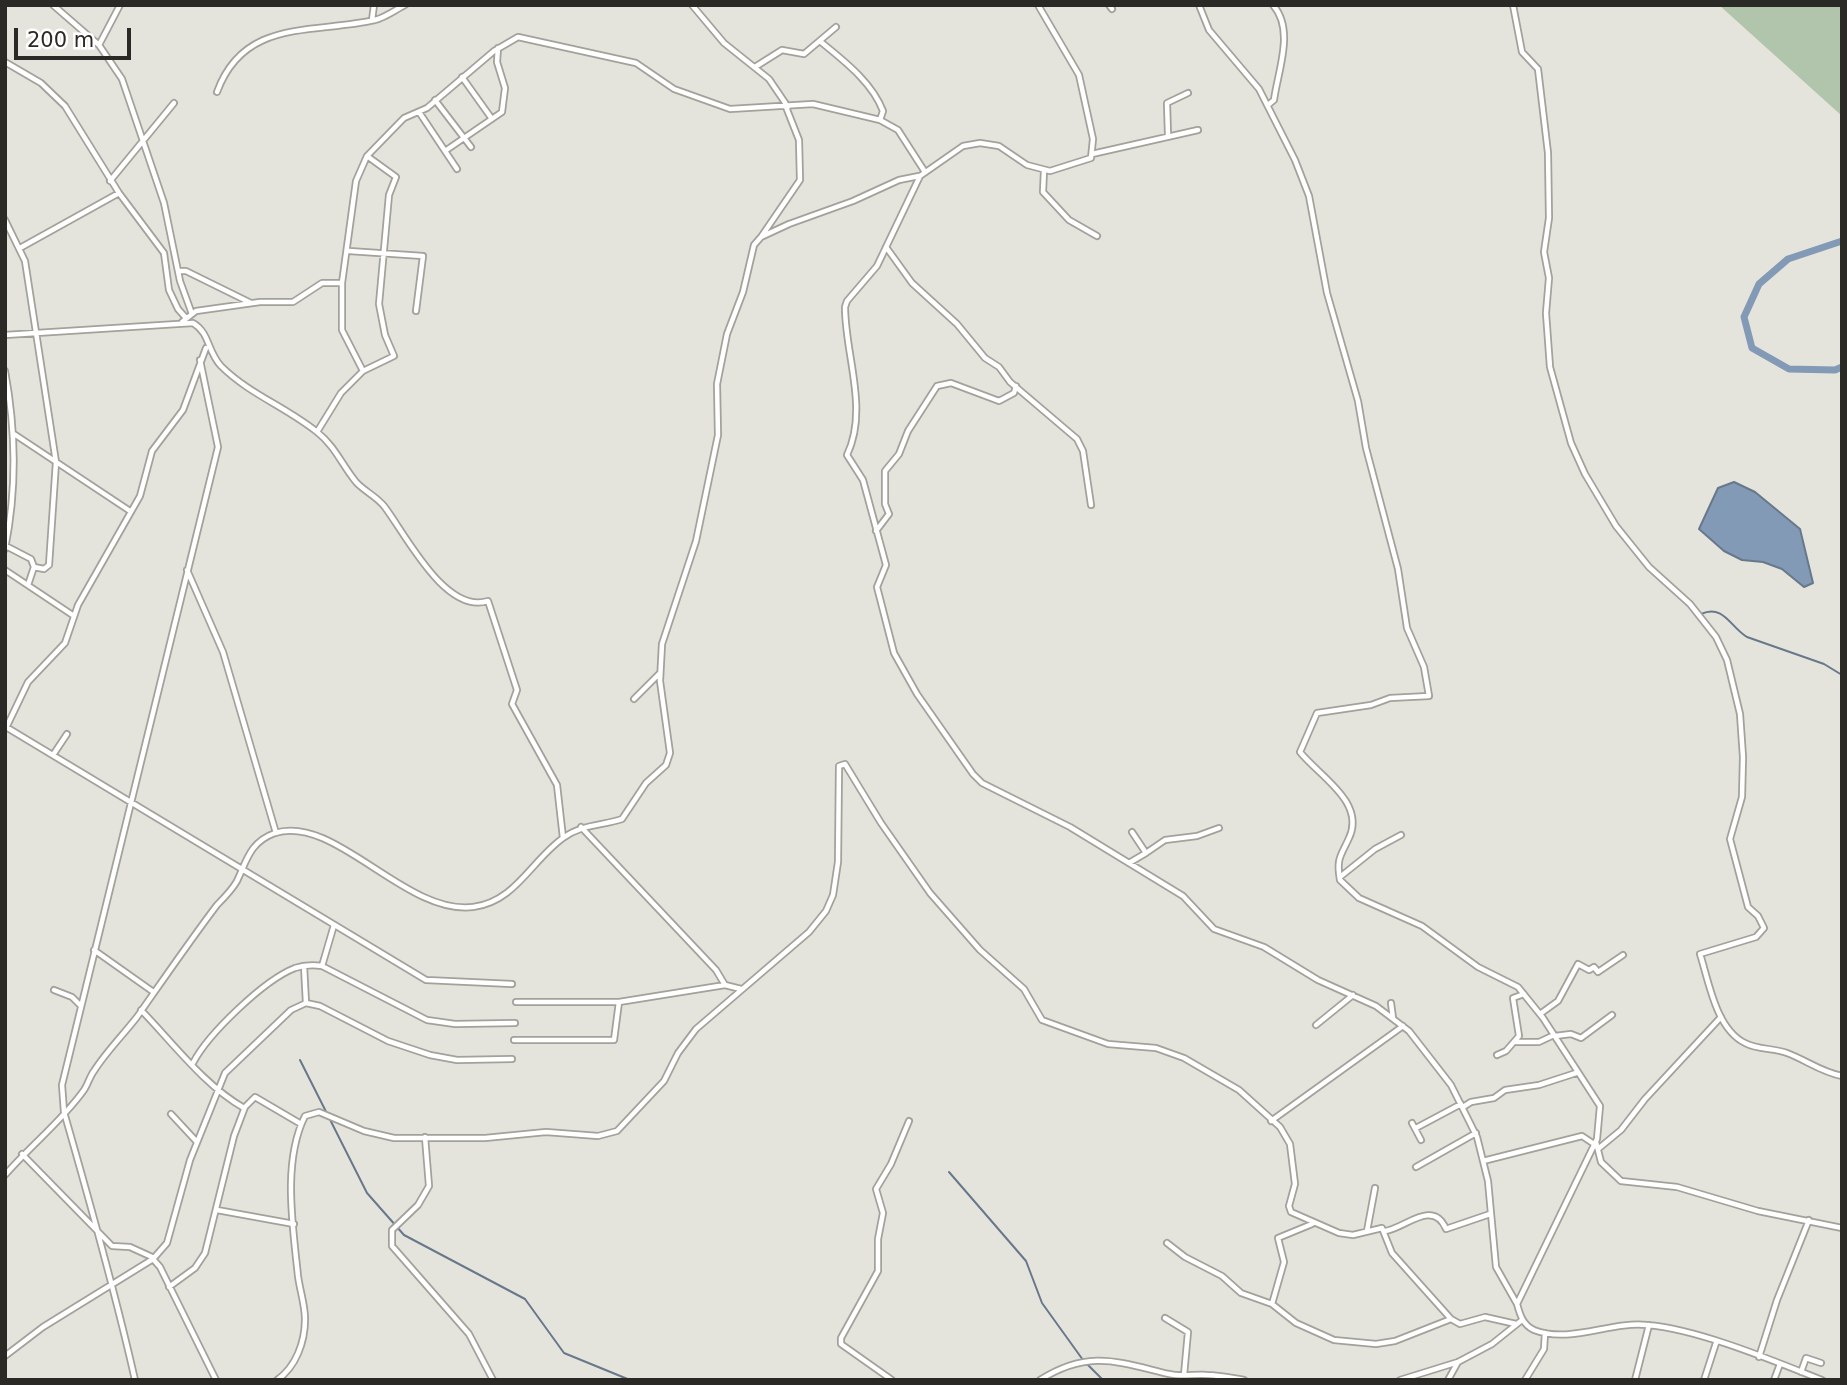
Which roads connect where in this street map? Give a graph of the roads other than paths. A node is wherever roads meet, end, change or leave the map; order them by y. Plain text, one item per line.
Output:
1 (53, 5) edge
2 (120, 5) edge
3 (374, 5) edge
4 (405, 5) edge
5 (692, 5) edge
6 (1038, 5) edge
7 (1199, 5) edge
8 (1273, 5) edge
9 (1282, 5) edge
10 (1513, 5) edge
11 (1282, 15) junction
12 (372, 20) junction
13 (836, 27) dead end
14 (821, 42) junction
15 (99, 45) junction
16 (498, 47) junction
17 (5, 62) edge
18 (754, 67) junction
19 (462, 77) junction
20 (217, 92) dead end
21 (1188, 93) dead end
22 (435, 100) junction
23 (174, 103) dead end
24 (1268, 105) junction
25 (787, 107) junction
26 (419, 112) junction
27 (492, 120) junction
28 (880, 120) junction
29 (1198, 130) dead end
30 (1168, 135) junction
31 (466, 138) junction
32 (143, 142) junction
33 (471, 147) dead end
34 (445, 151) junction
35 (1092, 154) junction
36 (367, 156) junction
37 (457, 169) dead end
38 (1044, 170) junction
39 (922, 174) junction
40 (110, 181) junction
41 (119, 193) junction
42 (5, 220) edge
43 (1097, 236) dead end
44 (761, 237) junction
45 (20, 247) junction
46 (886, 247) junction
47 (349, 251) junction
48 (386, 254) junction
49 (178, 271) junction
50 (342, 284) junction
51 (251, 303) junction
52 (416, 311) dead end
53 (192, 314) junction
54 (184, 320) junction
55 (38, 333) junction
56 (5, 335) edge
57 (208, 345) junction
58 (200, 360) junction
59 (5, 371) edge
60 (363, 372) junction
61 (1016, 386) junction
62 (317, 432) junction
63 (14, 434) junction
64 (56, 463) junction
65 (1091, 505) dead end
66 (130, 511) junction
67 (876, 531) junction
68 (6, 548) edge
69 (34, 568) junction
70 (187, 569) junction
71 (5, 570) edge
72 (28, 585) junction
73 (74, 616) junction
74 (659, 674) junction
75 (635, 699) dead end
76 (6, 728) edge
77 (67, 734) dead end
78 (54, 755) junction
79 (131, 802) junction
80 (582, 827) junction
81 (1219, 828) dead end
82 (1132, 832) dead end
83 (276, 833) junction
84 (1401, 835) dead end
85 (563, 838) junction
86 (1146, 853) junction
87 (1129, 863) junction
88 (241, 870) junction
89 (1340, 877) junction
90 (334, 925) junction
91 (94, 950) junction
92 (1623, 955) dead end
93 (304, 966) junction
94 (323, 966) junction
95 (512, 984) dead end
96 (725, 985) junction
97 (741, 989) junction
98 (54, 990) dead end
99 (152, 991) junction
100 (1525, 994) junction
101 (1353, 995) junction
102 (516, 1002) dead end
103 (619, 1002) junction
104 (306, 1003) junction
105 (1391, 1003) dead end
106 (81, 1006) junction
107 (141, 1010) junction
108 (1540, 1014) junction
109 (1612, 1015) dead end
110 (1721, 1017) junction
111 (1393, 1018) junction
112 (514, 1023) dead end
113 (1317, 1025) dead end
114 (1403, 1026) junction
115 (1554, 1035) junction
116 (514, 1040) dead end
117 (1516, 1042) junction
118 (1497, 1055) dead end
119 (512, 1059) dead end
120 (193, 1063) junction
121 (1576, 1073) junction
122 (1842, 1076) edge
123 (219, 1091) junction
124 (1462, 1106) junction
125 (245, 1107) junction
126 (64, 1112) junction
127 (172, 1114) dead end
128 (908, 1121) dead end
129 (1270, 1121) junction
130 (301, 1124) junction
131 (1476, 1133) junction
132 (425, 1137) junction
133 (1421, 1140) dead end
134 (197, 1143) junction
135 (1595, 1143) junction
136 (1598, 1149) junction
137 (22, 1154) junction
138 (1483, 1161) junction
139 (1416, 1167) dead end
140 (5, 1175) edge
141 (1375, 1188) dead end
142 (217, 1210) junction
143 (1490, 1214) junction
144 (1809, 1220) junction
145 (294, 1224) junction
146 (1312, 1224) junction
147 (1842, 1228) edge
148 (95, 1230) junction
149 (1367, 1231) junction
150 (1385, 1231) junction
151 (1167, 1243) dead end
152 (153, 1258) junction
153 (111, 1286) junction
154 (169, 1287) junction
155 (1272, 1304) junction
156 (1517, 1304) junction
157 (1165, 1318) dead end
158 (1451, 1319) junction
159 (1522, 1320) junction
160 (1516, 1324) junction
161 (1649, 1325) junction
162 (1545, 1332) junction
163 (1716, 1343) junction
164 (5, 1356) edge
165 (1759, 1357) junction
166 (1458, 1362) junction
167 (1821, 1363) dead end
168 (1780, 1364) junction
169 (1801, 1371) junction
170 (1171, 1375) junction
171 (1184, 1375) junction
172 (1813, 1378) edge
173 (135, 1380) edge
174 (216, 1380) edge
175 (277, 1380) edge
176 (493, 1380) edge
177 (892, 1380) edge
178 (1040, 1380) edge
179 (1179, 1380) edge
180 (1244, 1380) edge
181 (1400, 1380) edge
182 (1448, 1380) edge
183 (1525, 1380) edge
184 (1634, 1380) edge
185 (1704, 1380) edge
186 (1774, 1380) edge
187 (1822, 1380) edge

1 - 15 street
2 - 15 street
3 - 12 street
4 - 12 street
5 - 18 street
6 - 35 street
7 - 24 street
8 - 11 street
9 - 11 street
10 - 110 street
11 - 24 street
12 - 20 street
13 - 14 street
14 - 18 street
14 - 28 street
15 - 32 street
16 - 19 street
16 - 25 street
16 - 27 street
17 - 40 street
18 - 25 street
19 - 22 street
19 - 27 street
21 - 30 street
22 - 26 street
22 - 31 street
23 - 32 street
24 - 89 street
25 - 28 street
25 - 44 street
26 - 34 street
26 - 36 street
27 - 31 street
28 - 39 street
29 - 30 street
30 - 35 street
31 - 33 street
31 - 34 street
32 - 40 street
32 - 49 street
34 - 37 street
35 - 38 street
36 - 47 street
36 - 48 street
38 - 39 street
38 - 43 street
39 - 44 street
39 - 46 street
40 - 41 street
41 - 45 street
41 - 54 street
42 - 45 street
44 - 74 street
45 - 55 street
46 - 61 street
46 - 67 street
47 - 48 street
47 - 50 street
48 - 52 street
48 - 60 street
49 - 51 street
49 - 53 street
50 - 51 street
50 - 60 street
51 - 53 street
53 - 54 street
54 - 55 street
54 - 57 street
55 - 56 street
55 - 64 street
57 - 58 street
57 - 62 street
58 - 66 street
58 - 70 street
59 - 63 street
60 - 62 street
61 - 65 street
61 - 67 street
62 - 85 street
63 - 64 street
63 - 68 street
64 - 66 street
64 - 69 street
66 - 73 street
67 - 87 street
68 - 69 street
69 - 72 street
70 - 79 street
70 - 83 street
71 - 72 street
72 - 73 street
73 - 76 street
74 - 75 street
74 - 80 street
76 - 78 street
77 - 78 street
78 - 79 street
79 - 88 street
79 - 91 street
80 - 85 street
80 - 96 street
81 - 86 street
82 - 86 street
83 - 85 street
83 - 88 street
84 - 89 street
86 - 87 street
87 - 101 street
88 - 90 street
88 - 99 street
89 - 100 street
90 - 94 street
90 - 95 street
91 - 99 street
91 - 106 street
92 - 108 street
93 - 94 street
93 - 104 street
93 - 120 street
94 - 112 street
96 - 97 street
96 - 103 street
97 - 129 street
97 - 132 street
98 - 106 street
99 - 107 street
100 - 108 street
100 - 117 street
101 - 111 street
101 - 113 street
102 - 103 street
103 - 116 street
104 - 119 street
104 - 123 street
105 - 111 street
106 - 126 street
107 - 120 street
107 - 126 street
108 - 115 street
109 - 115 street
110 - 122 street
110 - 136 street
111 - 114 street
114 - 124 street
114 - 129 street
115 - 117 street
115 - 121 street
117 - 118 street
120 - 123 street
121 - 124 street
121 - 135 street
123 - 125 street
123 - 134 street
124 - 131 street
124 - 133 street
125 - 130 street
125 - 142 street
126 - 137 street
126 - 148 street
127 - 134 street
128 - 177 street
129 - 146 street
130 - 132 street
130 - 145 street
131 - 138 street
131 - 139 street
132 - 176 street
134 - 152 street
135 - 136 street
135 - 138 street
135 - 156 street
136 - 144 street
137 - 140 street
137 - 148 street
138 - 143 street
141 - 149 street
142 - 145 street
142 - 154 street
143 - 150 street
143 - 156 street
144 - 147 street
144 - 165 street
145 - 175 street
146 - 149 street
146 - 155 street
148 - 152 street
148 - 153 street
149 - 150 street
150 - 158 street
151 - 155 street
152 - 153 street
152 - 154 street
153 - 164 street
153 - 173 street
154 - 174 street
155 - 158 street
156 - 159 street
157 - 171 street
158 - 160 street
159 - 160 street
159 - 162 street
160 - 166 street
161 - 162 street
161 - 163 street
161 - 184 street
162 - 183 street
163 - 165 street
163 - 185 street
165 - 168 street
166 - 181 street
166 - 182 street
167 - 169 street
168 - 169 street
168 - 186 street
169 - 172 street
170 - 171 street
170 - 178 street
170 - 179 street
171 - 180 street
172 - 187 street

